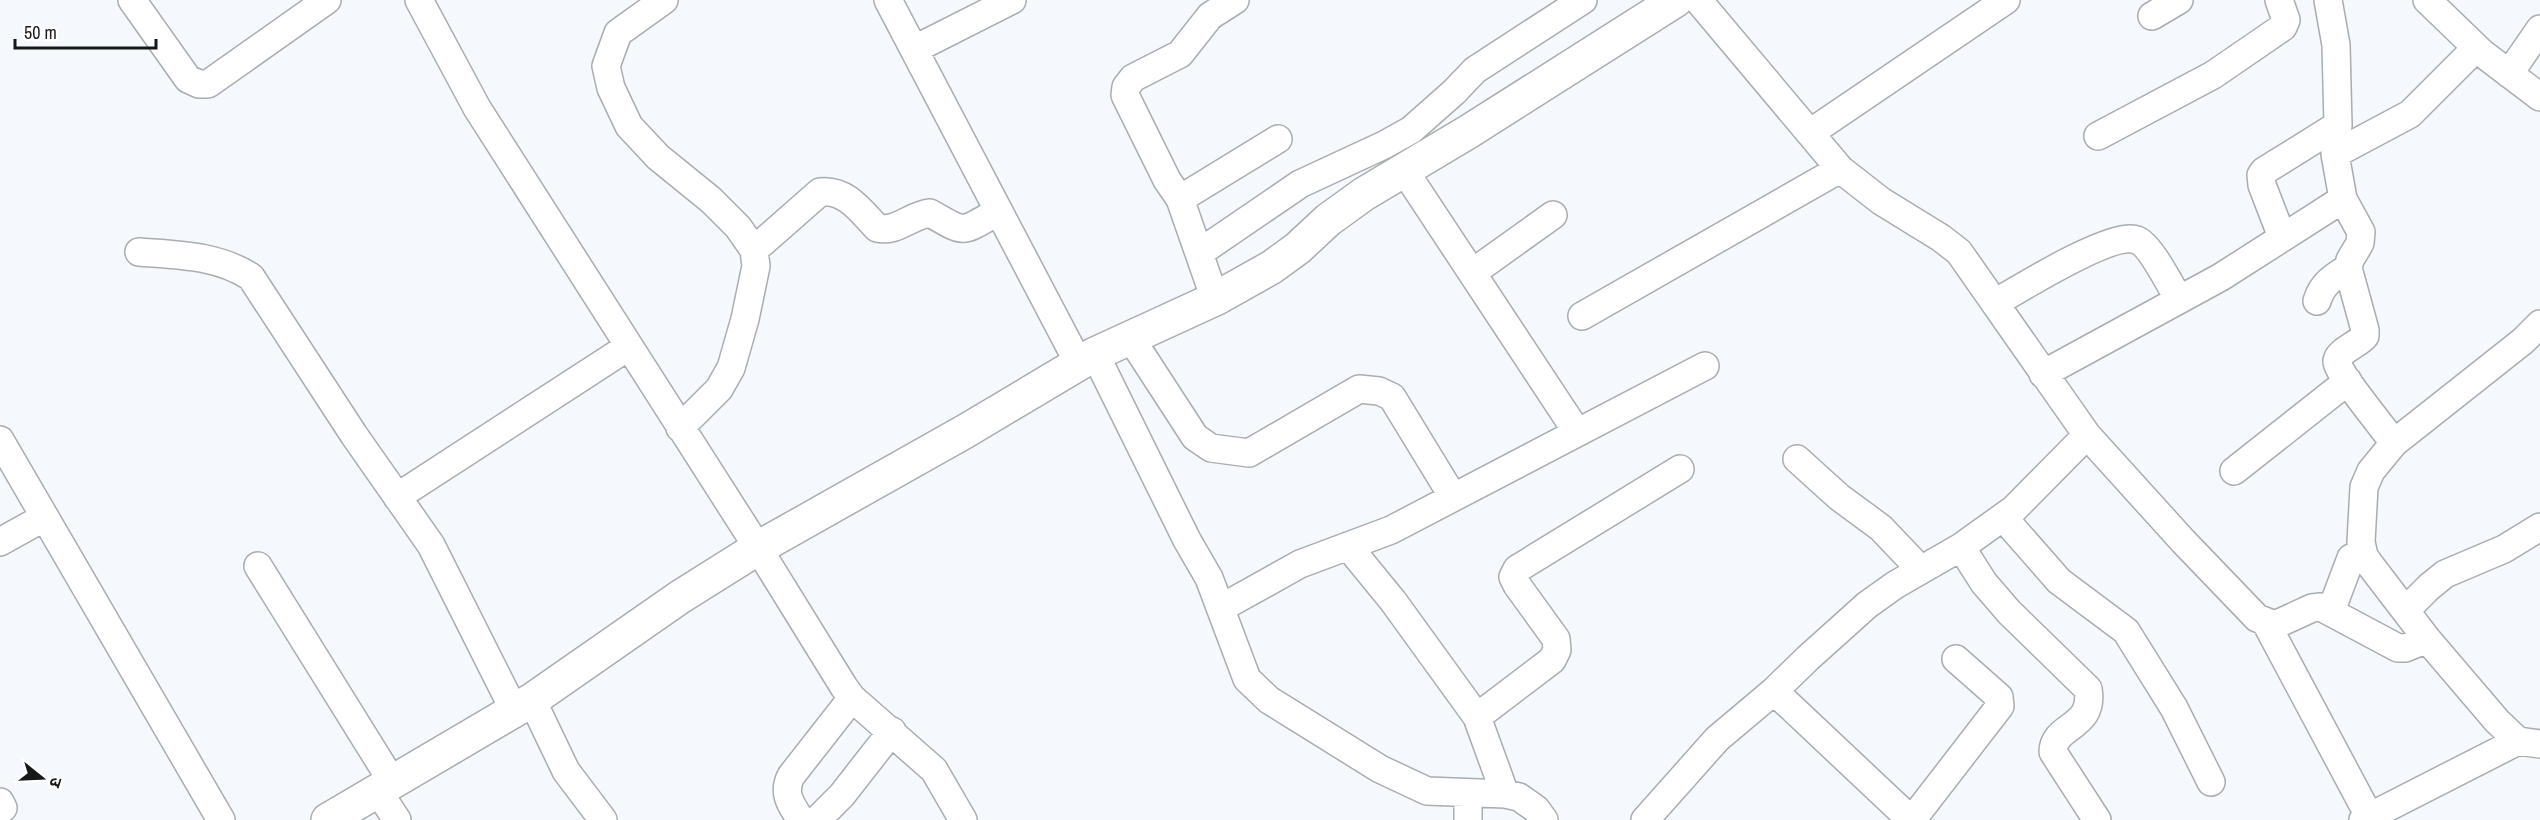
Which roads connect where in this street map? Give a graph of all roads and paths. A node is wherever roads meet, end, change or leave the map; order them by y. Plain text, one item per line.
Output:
1 (132, 0) edge
2 (419, 0) edge
3 (664, 0) edge
4 (888, 0) edge
5 (1012, 0) edge
6 (1235, 0) edge
7 (1583, 0) edge
8 (1676, 0) edge
9 (1698, 0) edge
10 (2006, 0) edge
11 (2179, 0) edge
12 (2279, 0) edge
13 (2328, 0) edge
14 (2427, 0) edge
15 (320, 2) edge
16 (2151, 16) dead end
17 (2540, 28) edge
18 (2476, 48) junction
19 (915, 49) junction
20 (2509, 74) junction
21 (2540, 97) edge
22 (2338, 125) junction
23 (1810, 133) junction
24 (2098, 136) dead end
25 (1278, 139) dead end
26 (2335, 154) junction
27 (1404, 170) junction
28 (1840, 170) junction
29 (1180, 199) junction
30 (2343, 200) junction
31 (997, 212) junction
32 (1553, 214) dead end
33 (2282, 237) junction
34 (754, 250) junction
35 (139, 252) dead end
36 (1199, 253) junction
37 (2348, 268) junction
38 (1472, 273) junction
39 (1215, 300) junction
40 (2179, 300) junction
41 (2317, 301) dead end
42 (1995, 303) junction
43 (1582, 316) dead end
44 (2540, 324) edge
45 (1130, 337) junction
46 (628, 347) junction
47 (1087, 359) junction
48 (1705, 366) dead end
49 (2043, 374) junction
50 (2348, 381) junction
51 (680, 428) junction
52 (1577, 432) junction
53 (2087, 435) junction
54 (0, 440) edge
55 (2394, 443) junction
56 (1797, 459) dead end
57 (1680, 469) dead end
58 (2234, 471) dead end
59 (398, 497) junction
60 (1453, 497) junction
61 (45, 516) junction
62 (2003, 518) junction
63 (2540, 526) edge
64 (0, 542) edge
65 (1348, 546) junction
66 (758, 548) junction
67 (1961, 548) junction
68 (2351, 558) dead end
69 (258, 566) dead end
70 (1921, 570) junction
71 (1221, 608) junction
72 (2406, 610) junction
73 (2331, 611) junction
74 (2266, 623) junction
75 (2427, 639) junction
76 (1956, 658) dead end
77 (1774, 691) junction
78 (852, 698) junction
79 (523, 705) junction
80 (1477, 717) junction
81 (892, 732) junction
82 (2529, 743) edge
83 (2211, 782) dead end
84 (386, 787) junction
85 (1468, 792) junction
86 (1505, 794) junction
87 (2366, 818) edge
88 (221, 820) edge
89 (328, 820) edge
90 (397, 820) edge
91 (603, 820) edge
92 (801, 820) edge
93 (817, 820) edge
94 (963, 820) edge
95 (1468, 820) edge
96 (1544, 820) edge
97 (1645, 820) edge
98 (1911, 820) edge
99 (2097, 820) edge

1 - 15 street
2 - 46 street
3 - 34 street
4 - 19 street
5 - 19 street
6 - 29 street
7 - 36 street
8 - 27 main road
9 - 23 street
10 - 23 street
11 - 16 street
12 - 24 street
13 - 22 street
14 - 18 street
17 - 20 street
18 - 20 street
18 - 26 street
19 - 31 street
20 - 21 street
22 - 26 street
22 - 33 street
23 - 28 street
25 - 29 street
26 - 30 street
27 - 38 street
27 - 39 main road
28 - 42 street
28 - 43 street
29 - 36 street
30 - 33 street
30 - 37 street
31 - 34 street
31 - 47 street
32 - 38 street
33 - 40 street
34 - 51 street
35 - 59 street
36 - 39 street
37 - 41 street
37 - 50 street
38 - 52 street
39 - 45 main road
40 - 42 street
40 - 49 street
42 - 49 street
44 - 55 street
45 - 47 main road
45 - 60 street
46 - 51 street
46 - 59 street
47 - 66 main road
47 - 71 street
48 - 52 street
49 - 53 street
50 - 55 street
50 - 58 street
51 - 66 street
52 - 60 street
53 - 62 street
53 - 74 street
54 - 61 street
55 - 72 street
56 - 70 street
57 - 80 street
59 - 79 street
60 - 65 street
61 - 64 street
61 - 88 street
62 - 67 street
62 - 83 street
63 - 72 street
65 - 71 street
65 - 80 street
66 - 78 street
66 - 79 main road
67 - 70 street
67 - 99 street
68 - 73 street
69 - 84 street
70 - 77 street
71 - 85 street
72 - 75 street
73 - 74 street
73 - 75 street
74 - 87 street
75 - 82 street
76 - 98 street
77 - 97 street
77 - 98 street
78 - 81 street
78 - 92 street
79 - 84 main road
79 - 91 street
80 - 86 street
81 - 93 street
81 - 94 street
82 - 87 street
84 - 89 main road
84 - 90 street
85 - 86 street
85 - 95 street
86 - 96 street

